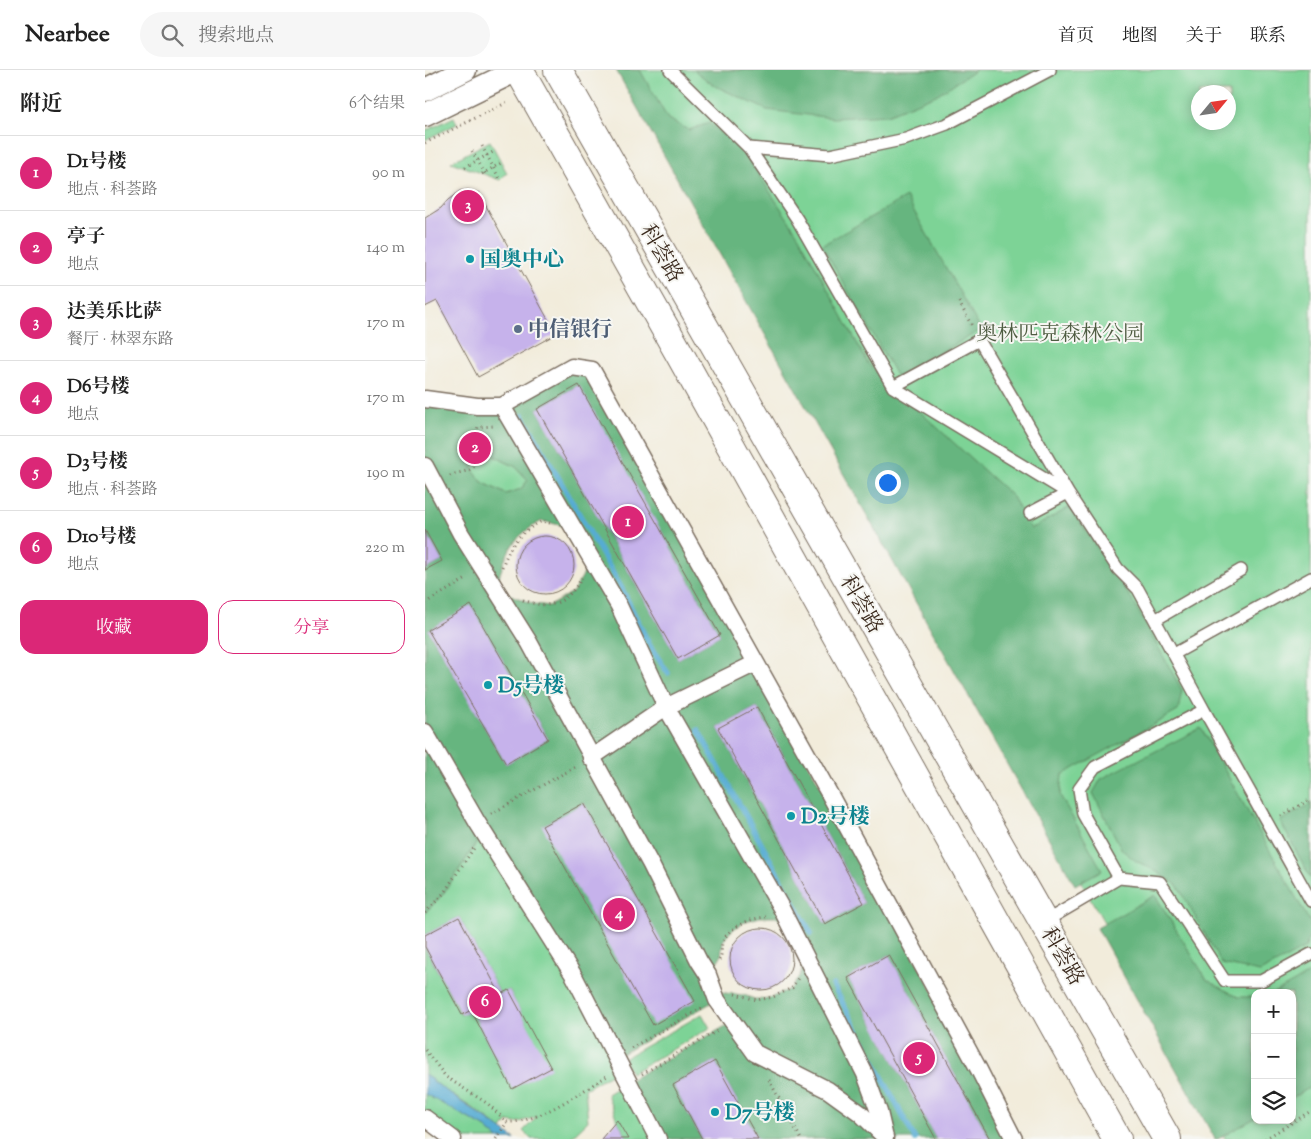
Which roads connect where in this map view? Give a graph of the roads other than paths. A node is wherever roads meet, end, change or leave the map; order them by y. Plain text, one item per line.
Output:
1 (465, 70) edge
2 (558, 70) edge
3 (670, 70) edge
4 (1050, 70) edge
5 (522, 77) edge
6 (425, 90) edge
7 (425, 115) edge
8 (749, 148) junction
9 (893, 387) junction
10 (425, 399) edge
11 (502, 406) junction
12 (425, 466) edge
13 (1068, 493) junction
14 (1030, 514) dead end
15 (1241, 570) dead end
16 (1311, 578) edge
17 (1155, 620) junction
18 (1174, 654) junction
19 (756, 663) junction
20 (666, 707) junction
21 (1204, 710) junction
22 (425, 732) edge
23 (591, 758) junction
24 (1119, 878) junction
25 (1311, 901) edge
26 (1043, 922) junction
27 (1311, 954) edge
28 (425, 1118) edge
29 (885, 1138) edge
30 (453, 1139) edge
31 (658, 1139) edge
32 (1013, 1139) edge
33 (1117, 1139) edge
34 (1167, 1139) edge

1 - 6 street
2 - 26 main road, 科荟路
3 - 8 lane
4 - 8 lane
5 - 7 street
5 - 33 main road, 科荟路
8 - 9 lane
9 - 13 lane
9 - 13 lane
10 - 11 street
11 - 19 street
11 - 20 street
12 - 23 street
13 - 14 lane
13 - 17 lane
15 - 17 lane
16 - 18 lane
17 - 18 lane
18 - 21 lane
19 - 20 street
19 - 32 street
20 - 23 street
20 - 29 street
21 - 24 lane
21 - 25 lane
22 - 31 street
23 - 29 street
24 - 26 lane
24 - 27 lane
26 - 34 main road, 科荟路
28 - 30 street

